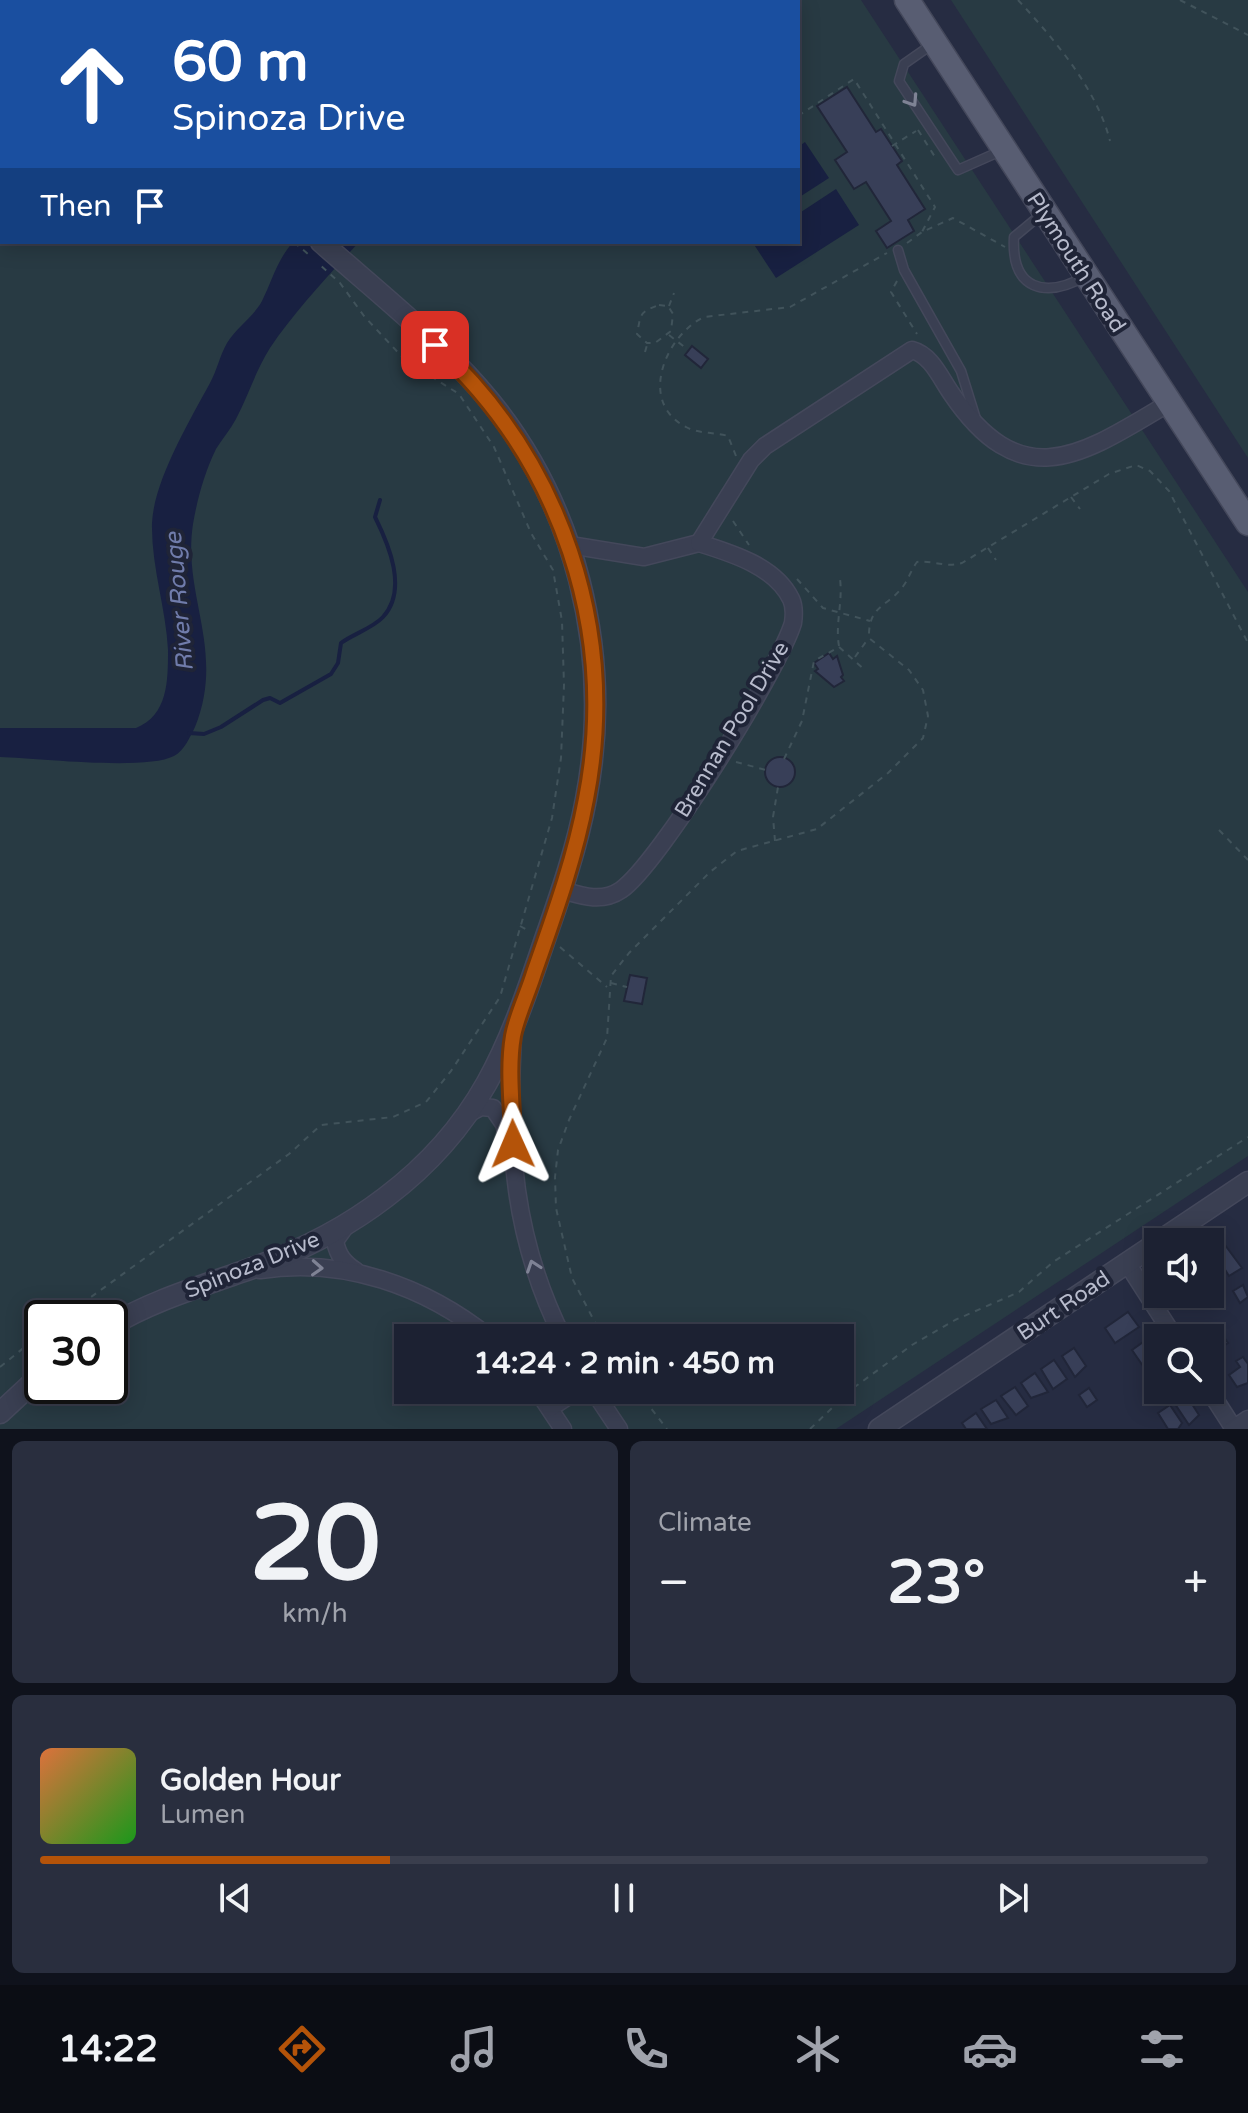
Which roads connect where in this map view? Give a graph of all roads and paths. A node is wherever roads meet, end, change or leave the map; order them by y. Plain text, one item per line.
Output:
1 (907, 0) edge
2 (1018, 0) edge
3 (1180, 0) edge
4 (1248, 35) edge
5 (935, 43) junction
6 (800, 115) edge
7 (1110, 141) dead end
8 (894, 145) junction
9 (1004, 150) junction
10 (935, 157) dead end
11 (1044, 212) junction
12 (922, 232) junction
13 (322, 244) edge
14 (898, 250) junction
15 (1013, 251) junction
16 (904, 270) junction
17 (346, 276) junction
18 (1086, 276) junction
19 (674, 293) dead end
20 (669, 307) junction
21 (668, 334) junction
22 (675, 339) junction
23 (647, 343) junction
24 (687, 349) dead end
25 (645, 352) dead end
26 (919, 352) junction
27 (1169, 403) junction
28 (978, 426) junction
29 (732, 469) dead end
30 (728, 496) junction
31 (1071, 497) junction
32 (1080, 509) dead end
33 (1248, 523) edge
34 (699, 543) junction
35 (570, 545) junction
36 (988, 548) junction
37 (757, 551) dead end
38 (996, 560) dead end
39 (792, 574) dead end
40 (840, 579) dead end
41 (841, 613) junction
42 (870, 621) junction
43 (869, 638) junction
44 (1248, 643) edge
45 (839, 647) junction
46 (855, 658) junction
47 (866, 671) dead end
48 (721, 753) junction
49 (784, 759) dead end
50 (766, 770) dead end
51 (778, 787) dead end
52 (1219, 830) dead end
53 (775, 841) junction
54 (1248, 860) edge
55 (562, 890) junction
56 (520, 926) junction
57 (529, 931) dead end
58 (556, 945) dead end
59 (609, 983) junction
60 (627, 987) dead end
61 (608, 988) junction
62 (513, 1035) junction
63 (468, 1114) junction
64 (1248, 1137) edge
65 (513, 1169) junction
66 (1248, 1182) edge
67 (352, 1220) junction
68 (1127, 1263) junction
69 (239, 1273) junction
70 (363, 1274) junction
71 (87, 1300) edge
72 (128, 1317) edge
73 (470, 1324) edge
74 (557, 1324) edge
75 (596, 1324) edge
76 (1166, 1324) edge
77 (24, 1348) edge
78 (0, 1367) edge
79 (24, 1391) edge
80 (547, 1404) edge
81 (556, 1404) edge
82 (602, 1404) edge
83 (648, 1404) edge
84 (1218, 1404) edge
85 (550, 1408) junction
86 (0, 1413) edge
87 (1248, 1419) edge
88 (563, 1429) edge
89 (619, 1429) edge
90 (667, 1429) edge
91 (810, 1429) edge
92 (879, 1429) edge
93 (1233, 1429) edge

1 - 5 main road, Plymouth Road
2 - 7 path
3 - 4 path
5 - 9 main road, Plymouth Road
5 -> 9 lane
6 - 8 path
8 - 10 path
8 - 12 path
9 - 11 main road, Plymouth Road
11 - 15 lane
11 - 18 main road, Plymouth Road
12 - 14 path
12 - 15 path
13 - 17 street, Spinoza Drive
14 - 16 lane
14 - 22 path
15 - 18 lane
16 - 26 path
16 - 28 lane
17 - 35 street, Spinoza Drive
17 - 56 path
18 - 27 main road, Plymouth Road
19 - 20 path
20 - 21 path
20 - 23 path
21 - 22 path
21 - 23 path
22 - 24 path
22 - 29 path
23 - 25 path
26 - 28 street
26 - 30 street
27 - 28 street
27 - 33 main road, Plymouth Road
30 - 34 street
30 - 37 path
31 - 32 path
31 - 36 path
31 - 44 path
34 - 35 street
34 - 48 street, Brennan Pool Drive
35 - 55 street, Spinoza Drive
36 - 38 path
36 - 42 path
39 - 41 path
40 - 41 path
41 - 42 path
41 - 45 path
42 - 43 path
43 - 46 path
43 - 53 path
45 - 46 path
45 - 49 path
46 - 47 path
48 - 50 path
48 - 55 street, Brennan Pool Drive
51 - 53 path
52 - 54 path
53 - 59 path
55 - 62 street, Spinoza Drive
56 - 57 path
56 - 71 path
58 - 61 path
59 - 60 path
59 - 61 path
61 - 75 path
62 - 63 street, Spinoza Drive
62 - 65 street
63 - 65 street
63 - 67 street, Spinoza Drive
64 - 91 path
74 -> 65 street
66 - 68 street, Burt Road
67 - 69 street, Spinoza Drive
67 - 70 street
68 - 76 street
68 - 92 street, Burt Road
69 -> 70 street
69 - 72 street, Spinoza Drive
70 - 73 street
77 - 78 path
79 - 86 street
80 - 85 street
81 - 85 street
82 - 89 street
83 - 90 path
84 - 93 street
85 - 88 street
87 - 93 street

